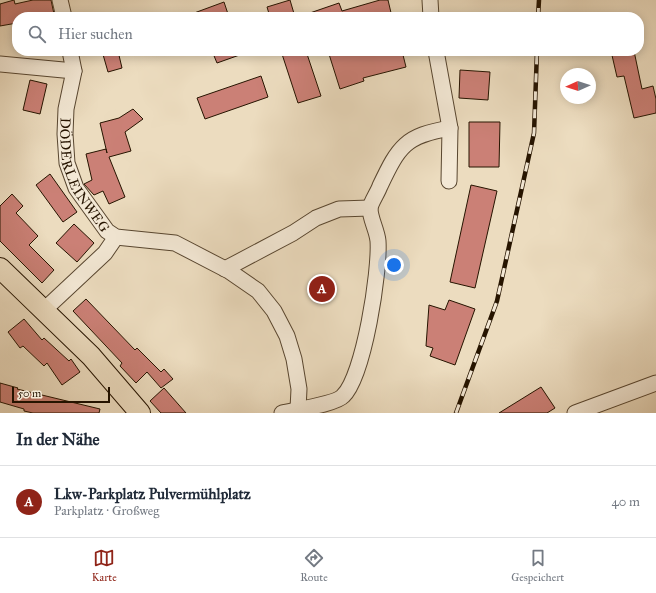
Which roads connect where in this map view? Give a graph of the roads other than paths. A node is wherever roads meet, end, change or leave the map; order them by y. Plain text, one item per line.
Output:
1 (60, 0) edge
2 (430, 0) edge
3 (63, 12) edge
4 (431, 12) edge
5 (71, 56) edge
6 (437, 56) edge
7 (0, 64) edge
8 (74, 71) junction
9 (450, 128) junction
10 (449, 181) dead end
11 (370, 208) junction
12 (116, 237) junction
13 (0, 268) edge
14 (225, 268) junction
15 (43, 311) junction
16 (656, 383) edge
17 (298, 409) junction
18 (140, 413) edge
19 (282, 413) edge
20 (574, 413) edge

1 - 3 street
2 - 4 street
5 - 8 street, DÖDERLEINWEG
6 - 9 street
7 - 8 street
8 - 12 street, DÖDERLEINWEG
9 - 10 street
9 - 11 street
11 - 14 street
11 - 17 street
12 - 14 street
12 - 15 street, DÖDERLEINWEG
13 - 15 main road
14 - 17 street
15 - 18 main road
16 - 20 street
17 - 19 street

